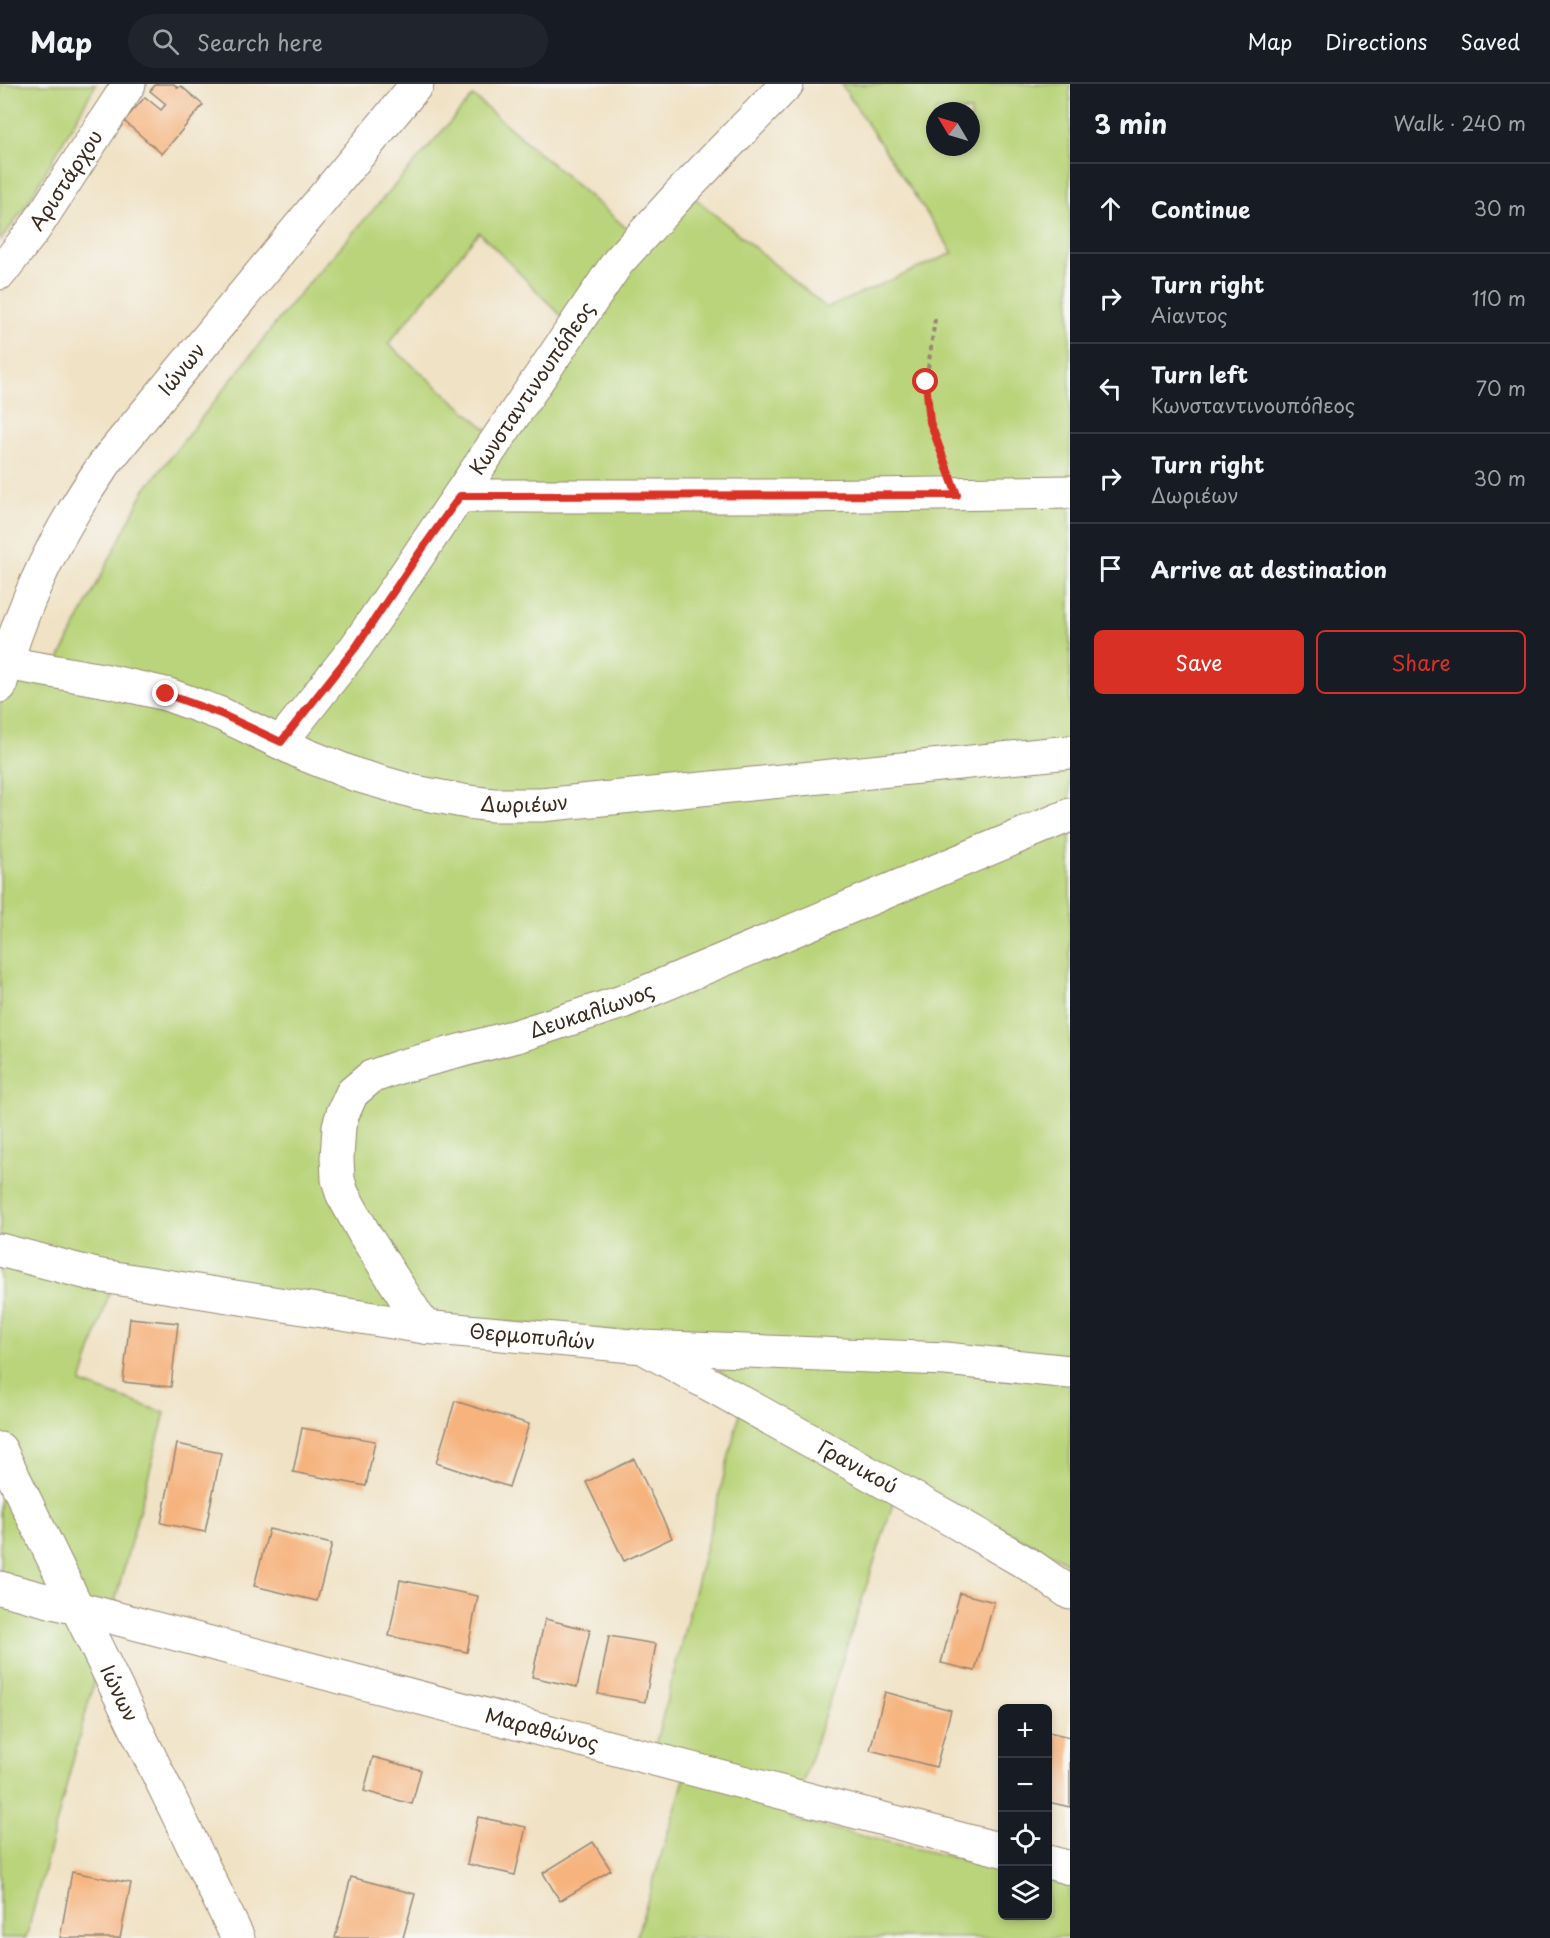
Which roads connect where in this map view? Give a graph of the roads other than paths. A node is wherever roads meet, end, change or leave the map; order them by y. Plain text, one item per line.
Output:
1 (129, 84) edge
2 (417, 84) edge
3 (788, 84) edge
4 (0, 273) edge
5 (1070, 492) edge
6 (460, 496) junction
7 (2, 670) edge
8 (281, 742) junction
9 (1070, 752) edge
10 (1070, 815) edge
11 (0, 1250) edge
12 (424, 1327) junction
13 (643, 1347) junction
14 (1070, 1372) edge
15 (0, 1449) edge
16 (0, 1588) edge
17 (1070, 1593) edge
18 (79, 1610) junction
19 (998, 1849) edge
20 (1052, 1863) edge
21 (1070, 1868) edge
22 (238, 1938) edge

1 - 4 street, Αριστάρχου
2 - 7 street, Ιώνων
3 - 6 street, Κωνσταντινουπόλεος
5 - 6 street
6 - 8 street, Κωνσταντινουπόλεος
7 - 8 street, Δωριέων
8 - 9 street, Δωριέων
10 - 12 street, Δευκαλίωνος
11 - 12 street, Θερμοπυλών
12 - 13 street, Θερμοπυλών
13 - 14 street, Θερμοπυλών
13 - 17 street, Γρανικού
15 - 18 street, Ιώνων
16 - 18 street, Μαραθώνος
18 - 19 street, Μαραθώνος
18 - 22 street, Ιώνων
20 - 21 street

